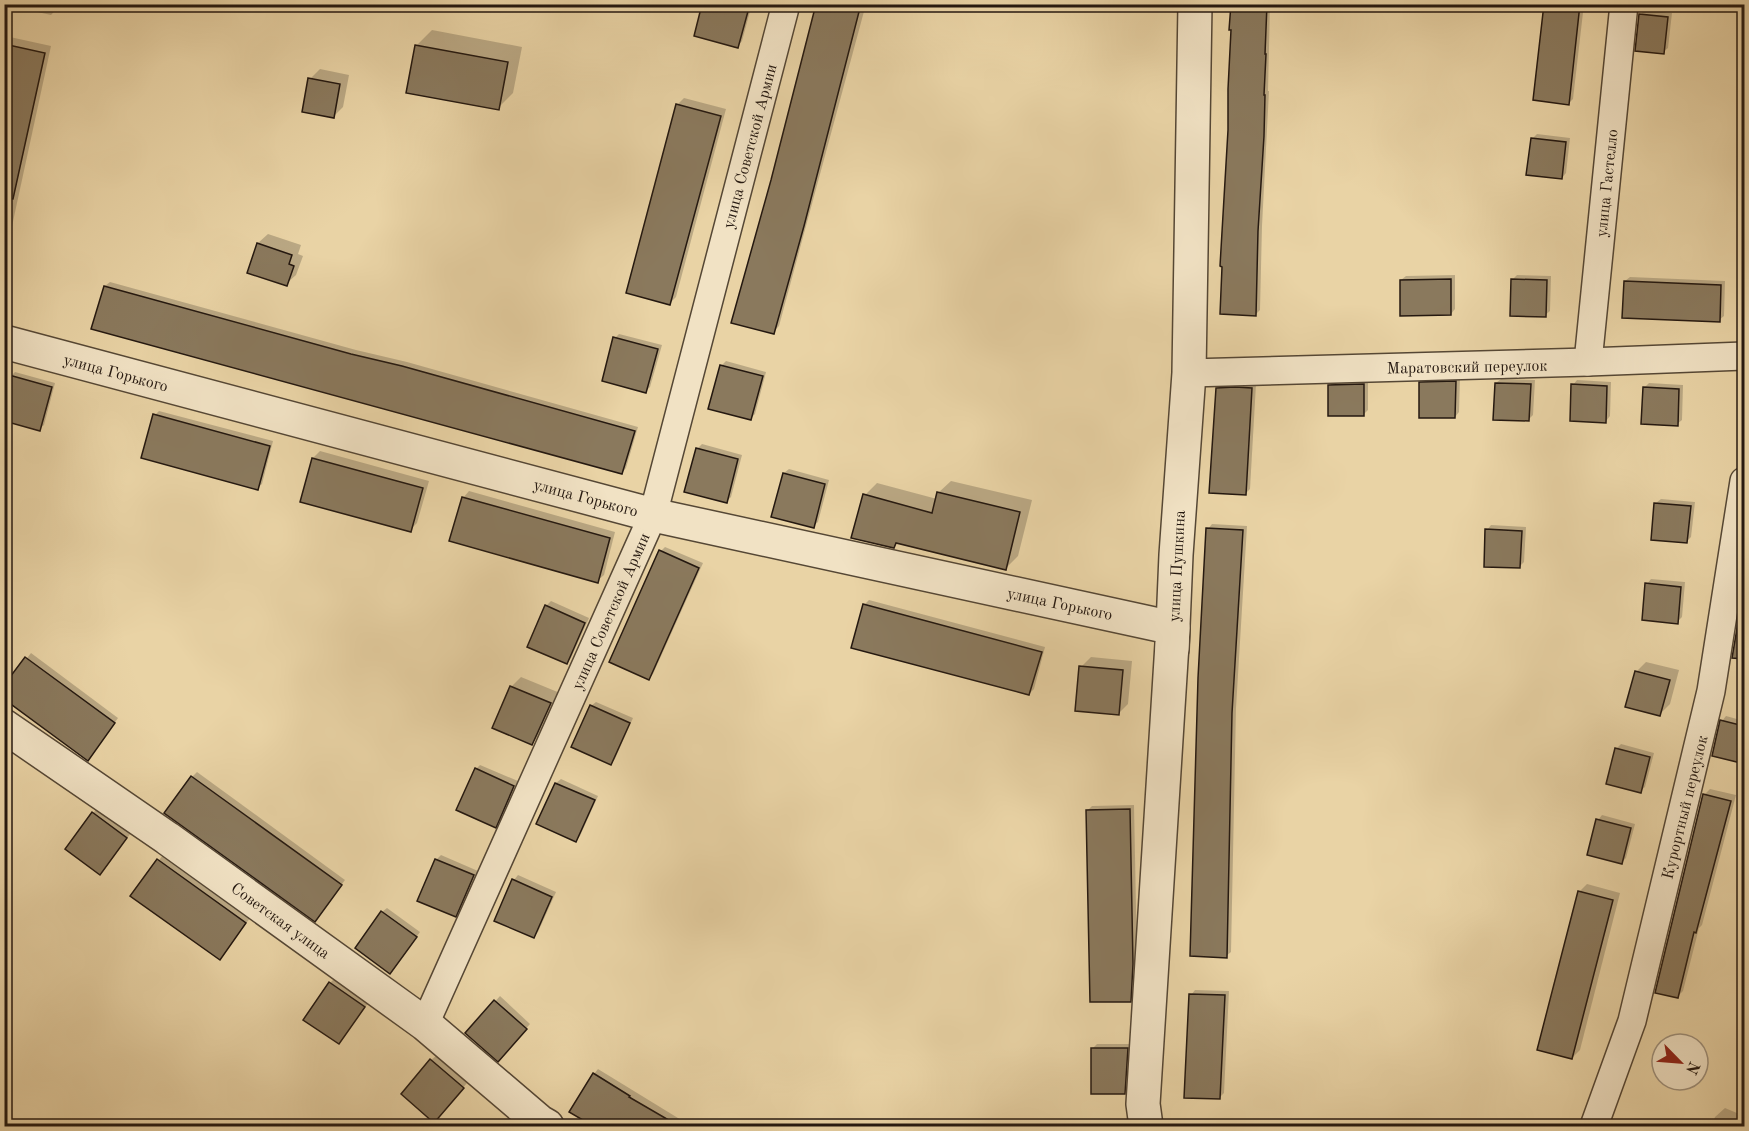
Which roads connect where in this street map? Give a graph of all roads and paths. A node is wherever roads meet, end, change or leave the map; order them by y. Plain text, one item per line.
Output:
1 (786, 4) edge
2 (1195, 4) edge
3 (1624, 4) edge
4 (4, 342) edge
5 (1744, 356) edge
6 (1588, 362) junction
7 (1189, 373) junction
8 (1744, 481) edge
9 (653, 515) junction
10 (1173, 628) junction
11 (4, 726) edge
12 (425, 1024) junction
13 (542, 1125) edge
14 (1146, 1126) edge
15 (1594, 1126) edge

1 - 9 street, улица Советской Армии
2 - 7 street, улица Пушкина
3 - 6 street, улица Гастелло
4 - 9 street, улица Горького
5 - 6 street, Маратовский переулок
6 - 7 street, Маратовский переулок
7 - 10 street, улица Пушкина
8 - 15 street, Курортный переулок
9 - 10 street, улица Горького
9 - 12 street, улица Советской Армии
10 - 14 street, улица Пушкина
11 - 12 street, Советская улица
12 - 13 street, Советская улица

